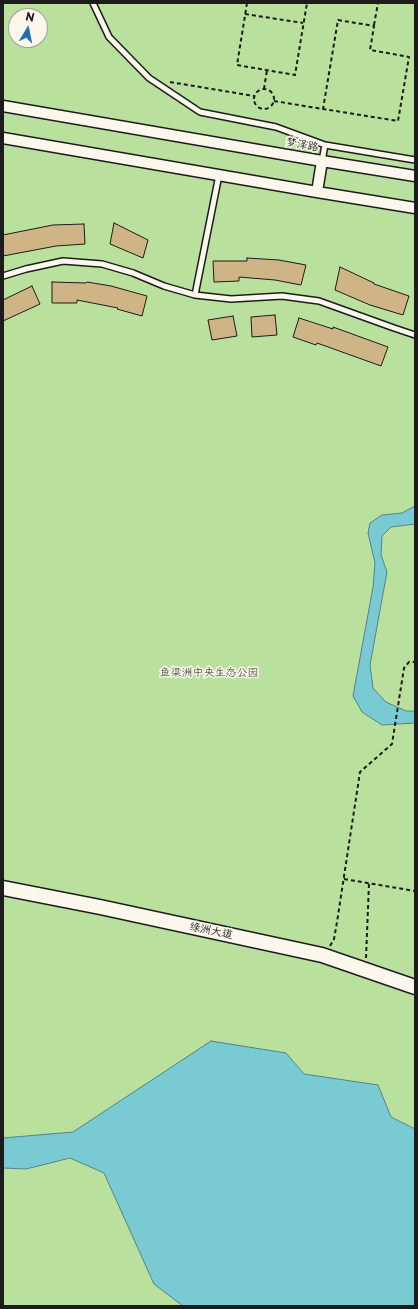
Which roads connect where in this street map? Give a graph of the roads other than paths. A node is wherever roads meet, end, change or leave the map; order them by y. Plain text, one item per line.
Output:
1 (93, 3) edge
2 (3, 106) edge
3 (3, 138) edge
4 (325, 145) junction
5 (415, 160) edge
6 (322, 161) junction
7 (219, 175) junction
8 (415, 176) edge
9 (317, 192) junction
10 (415, 208) edge
11 (3, 276) edge
12 (195, 295) junction
13 (415, 335) edge
14 (3, 888) edge
15 (415, 986) edge

1 - 4 lane
2 - 6 street, 梦泽路
3 - 7 street
4 - 5 lane
4 - 6 lane
6 - 8 street
6 - 9 street, 梦泽路
7 - 9 street
7 - 12 lane
9 - 10 street
11 - 12 lane
12 - 13 lane
14 - 15 main road, 绿洲大道

